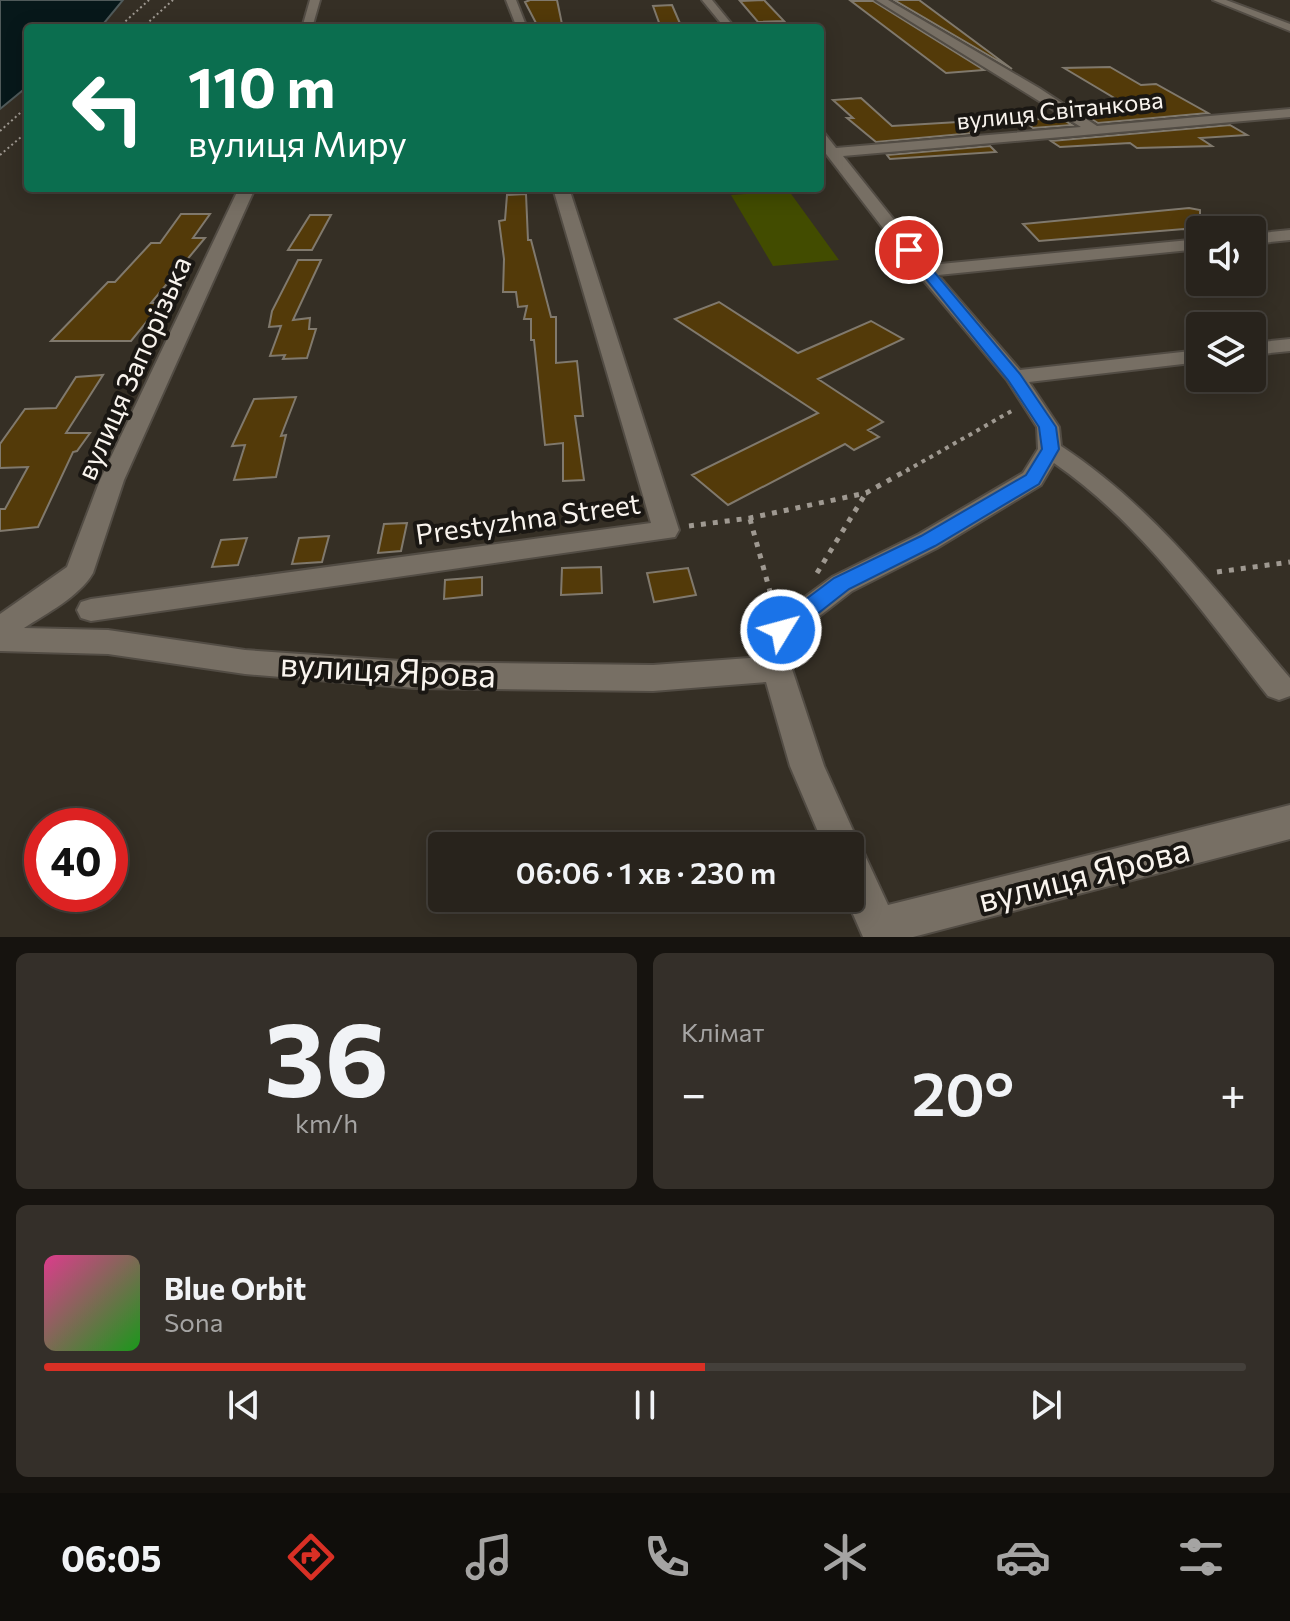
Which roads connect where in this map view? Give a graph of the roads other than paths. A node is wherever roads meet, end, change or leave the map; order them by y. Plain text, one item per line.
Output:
1 (315, 0) edge
2 (511, 0) edge
3 (707, 0) edge
4 (881, 0) edge
5 (1218, 0) edge
6 (308, 24) edge
7 (520, 24) edge
8 (727, 24) edge
9 (1290, 28) edge
10 (1290, 113) edge
11 (1258, 115) junction
12 (1290, 128) edge
13 (1097, 132) junction
14 (829, 155) edge
15 (245, 192) edge
16 (562, 192) edge
17 (1290, 235) edge
18 (1266, 238) edge
19 (1186, 245) edge
20 (925, 271) junction
21 (1290, 345) edge
22 (1266, 348) edge
23 (1186, 358) edge
24 (1015, 377) junction
25 (1050, 449) junction
26 (79, 573) junction
27 (91, 610) junction
28 (0, 629) edge
29 (0, 639) edge
30 (108, 642) junction
31 (777, 669) junction
32 (1279, 687) dead end
33 (1290, 822) edge
34 (836, 832) edge
35 (864, 896) edge
36 (880, 932) edge

1 - 6 street
2 - 7 street
3 - 8 street
4 - 13 street
5 - 9 street
10 - 11 street, вулиця Світанкова
11 - 12 street
11 - 13 street, вулиця Світанкова
13 - 14 street, вулиця Світанкова
14 - 20 street
15 - 26 street, вулиця Запорізька
16 - 27 street, Prestyzhna Street
17 - 18 street
19 - 20 street
20 - 24 street
21 - 22 street
23 - 24 street
24 - 25 street
25 - 31 street
25 - 32 street
26 - 27 street
26 - 28 street
27 - 30 street
29 - 30 street, вулиця Ярова
30 - 31 street, вулиця Ярова
31 - 34 street
33 - 36 street, вулиця Ярова
35 - 36 street

